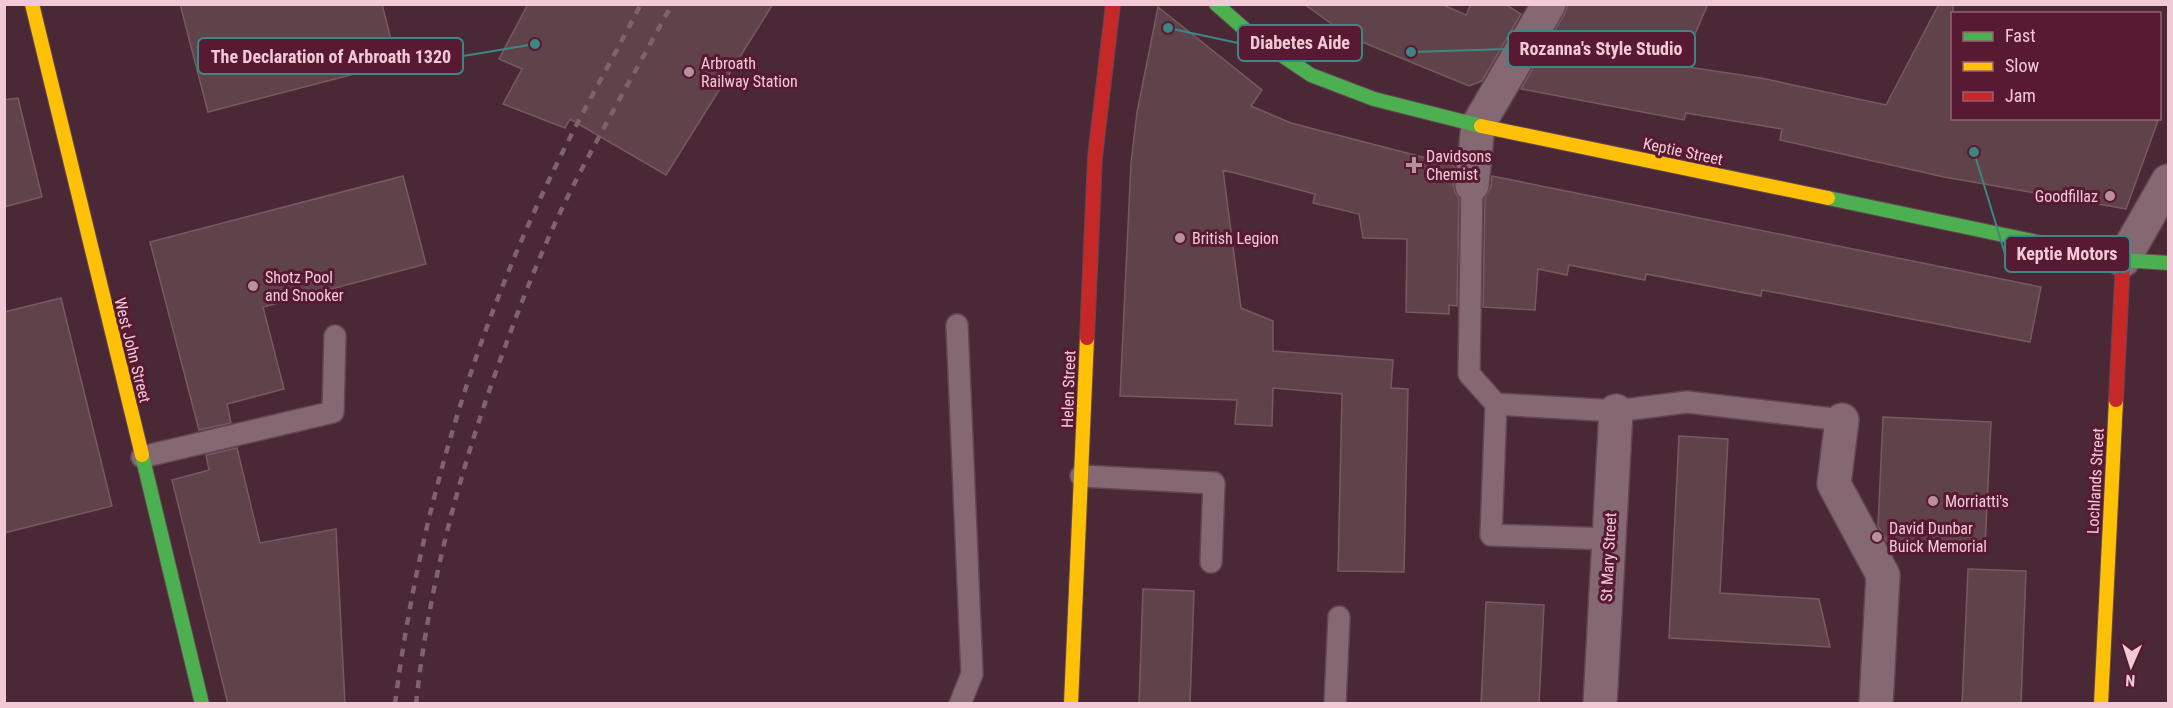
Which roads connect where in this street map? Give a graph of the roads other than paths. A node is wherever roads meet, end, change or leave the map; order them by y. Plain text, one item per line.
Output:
1 (32, 4) edge
2 (1113, 4) edge
3 (1216, 4) edge
4 (1549, 4) edge
5 (1478, 125) junction
6 (2168, 182) edge
7 (1472, 184) joint
8 (2123, 260) junction
9 (2169, 263) edge
10 (957, 325) dead end
11 (335, 336) dead end
12 (1496, 404) junction
13 (1616, 411) junction
14 (1842, 420) joint
15 (142, 457) junction
16 (1081, 476) junction
17 (1609, 539) junction
18 (1211, 562) dead end
19 (1339, 616) dead end
20 (202, 704) edge
21 (960, 704) edge
22 (1071, 704) edge
23 (1335, 704) edge
24 (1600, 704) edge
25 (1876, 704) edge
26 (2101, 704) edge

1 - 15 main road, West John Street
2 - 16 main road, Helen Street
3 - 5 main road, Keptie Street
4 - 5 street
5 - 7 street
5 - 8 main road, Keptie Street
6 - 8 street
7 - 12 lane
8 - 9 main road, Keptie Street
8 - 26 main road, Lochlands Street
10 - 21 lane
11 - 15 lane
12 - 13 lane
12 - 17 lane
13 - 14 lane
13 - 17 street, St Mary Street
14 - 25 street
15 - 20 main road, West John Street
16 - 18 lane
16 - 22 main road, Helen Street
17 - 24 street, St Mary Street
19 - 23 lane

